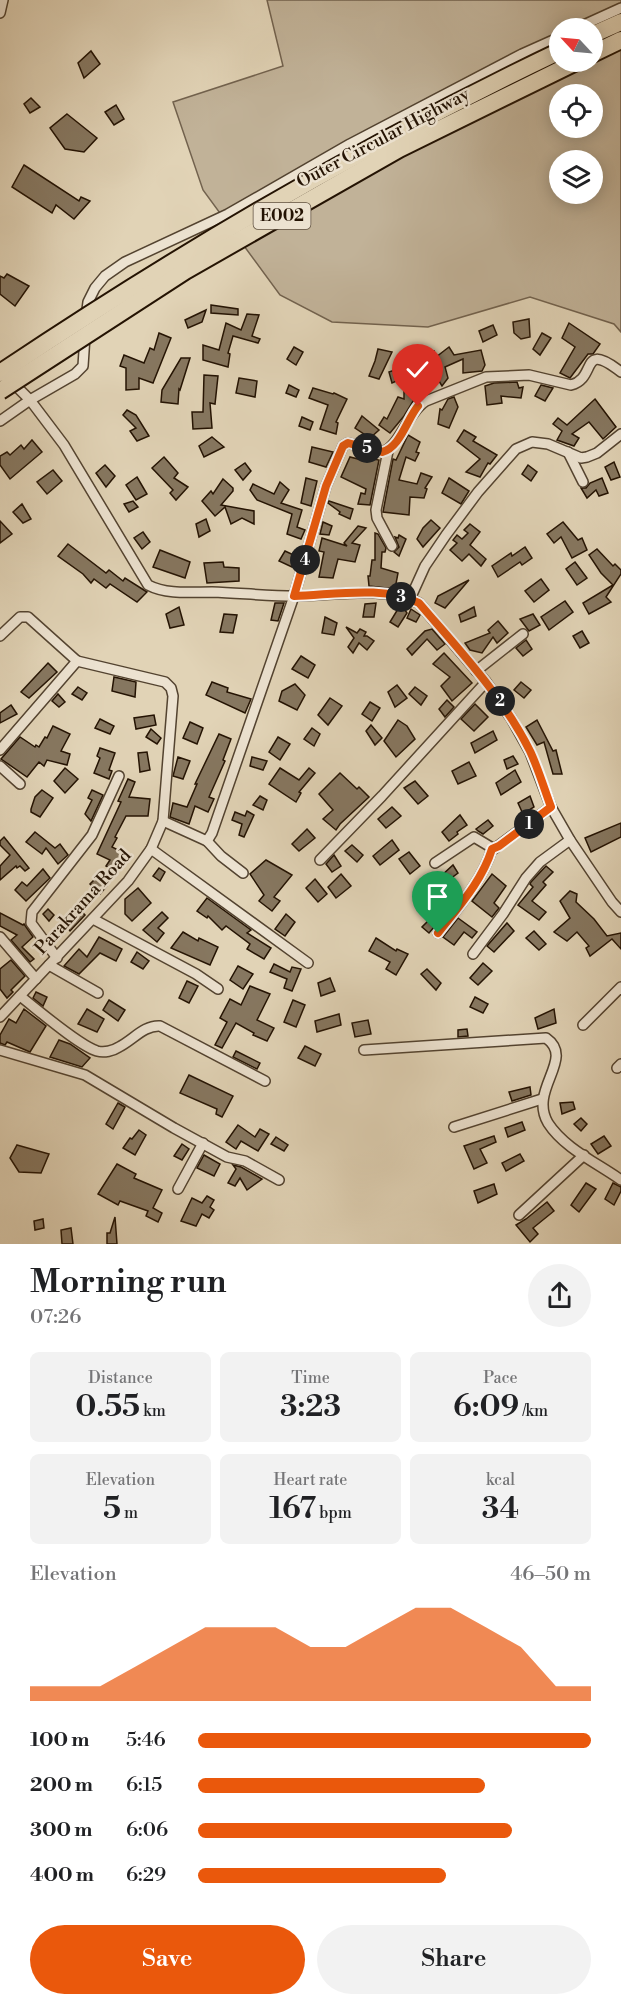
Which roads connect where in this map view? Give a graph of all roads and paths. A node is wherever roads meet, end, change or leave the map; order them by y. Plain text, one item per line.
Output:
1 (3, 0) edge
2 (621, 8) edge
3 (0, 14) edge
4 (599, 18) edge
5 (621, 22) edge
6 (603, 30) edge
7 (621, 40) edge
8 (549, 42) edge
9 (603, 49) edge
10 (549, 56) edge
11 (556, 72) edge
12 (0, 371) edge
13 (621, 372) edge
14 (0, 391) edge
15 (30, 400) junction
16 (0, 421) edge
17 (621, 434) edge
18 (388, 451) junction
19 (568, 452) junction
20 (583, 482) dead end
21 (392, 546) dead end
22 (294, 596) junction
23 (410, 599) junction
24 (523, 634) dead end
25 (0, 636) edge
26 (77, 661) junction
27 (476, 671) junction
28 (486, 682) junction
29 (0, 750) edge
30 (0, 766) edge
31 (119, 776) dead end
32 (20, 784) dead end
33 (551, 807) junction
34 (163, 821) junction
35 (570, 840) junction
36 (207, 841) junction
37 (151, 849) junction
38 (492, 849) junction
39 (320, 860) dead end
40 (435, 863) dead end
41 (243, 873) dead end
42 (621, 912) edge
43 (93, 919) junction
44 (438, 933) dead end
45 (0, 937) edge
46 (473, 954) dead end
47 (53, 962) junction
48 (308, 963) dead end
49 (36, 979) junction
50 (621, 987) edge
51 (218, 989) dead end
52 (98, 993) dead end
53 (20, 996) junction
54 (0, 1017) edge
55 (583, 1025) dead end
56 (0, 1050) edge
57 (364, 1050) dead end
58 (265, 1081) dead end
59 (542, 1099) junction
60 (454, 1127) dead end
61 (203, 1143) junction
62 (584, 1155) junction
63 (621, 1179) edge
64 (279, 1180) dead end
65 (178, 1189) dead end
66 (519, 1215) dead end

1 - 3 street
2 - 4 street
5 - 6 highway
7 - 9 highway
8 - 15 street
10 - 12 highway, Outer Circular Highway / E002, bridge
11 - 14 highway, Outer Circular Highway / E002, bridge
12 - 15 street
13 - 18 street
15 - 16 street
15 - 22 street
17 - 19 street
18 - 21 street
18 - 22 street
19 - 20 street
19 - 23 street
22 - 23 street
22 - 36 street
23 - 27 street
24 - 27 street
25 - 26 street
26 - 29 street
26 - 34 street, Parakrama Road
27 - 28 street
28 - 33 street
28 - 39 street
30 - 32 street
31 - 47 street
33 - 35 street
33 - 38 street
34 - 36 street
34 - 37 street, Parakrama Road
35 - 42 street
35 - 46 street
36 - 41 street
37 - 43 street, Parakrama Road
37 - 48 street
38 - 40 street
38 - 44 street
43 - 47 street, Parakrama Road
43 - 51 street
45 - 49 street
47 - 49 street, Parakrama Road
47 - 52 street
49 - 53 street, Parakrama Road
50 - 55 street
53 - 54 street, Parakrama Road
53 - 58 street
56 - 61 street
57 - 59 street
59 - 60 street
59 - 62 street
61 - 64 street
61 - 65 street
62 - 63 street
62 - 66 street

